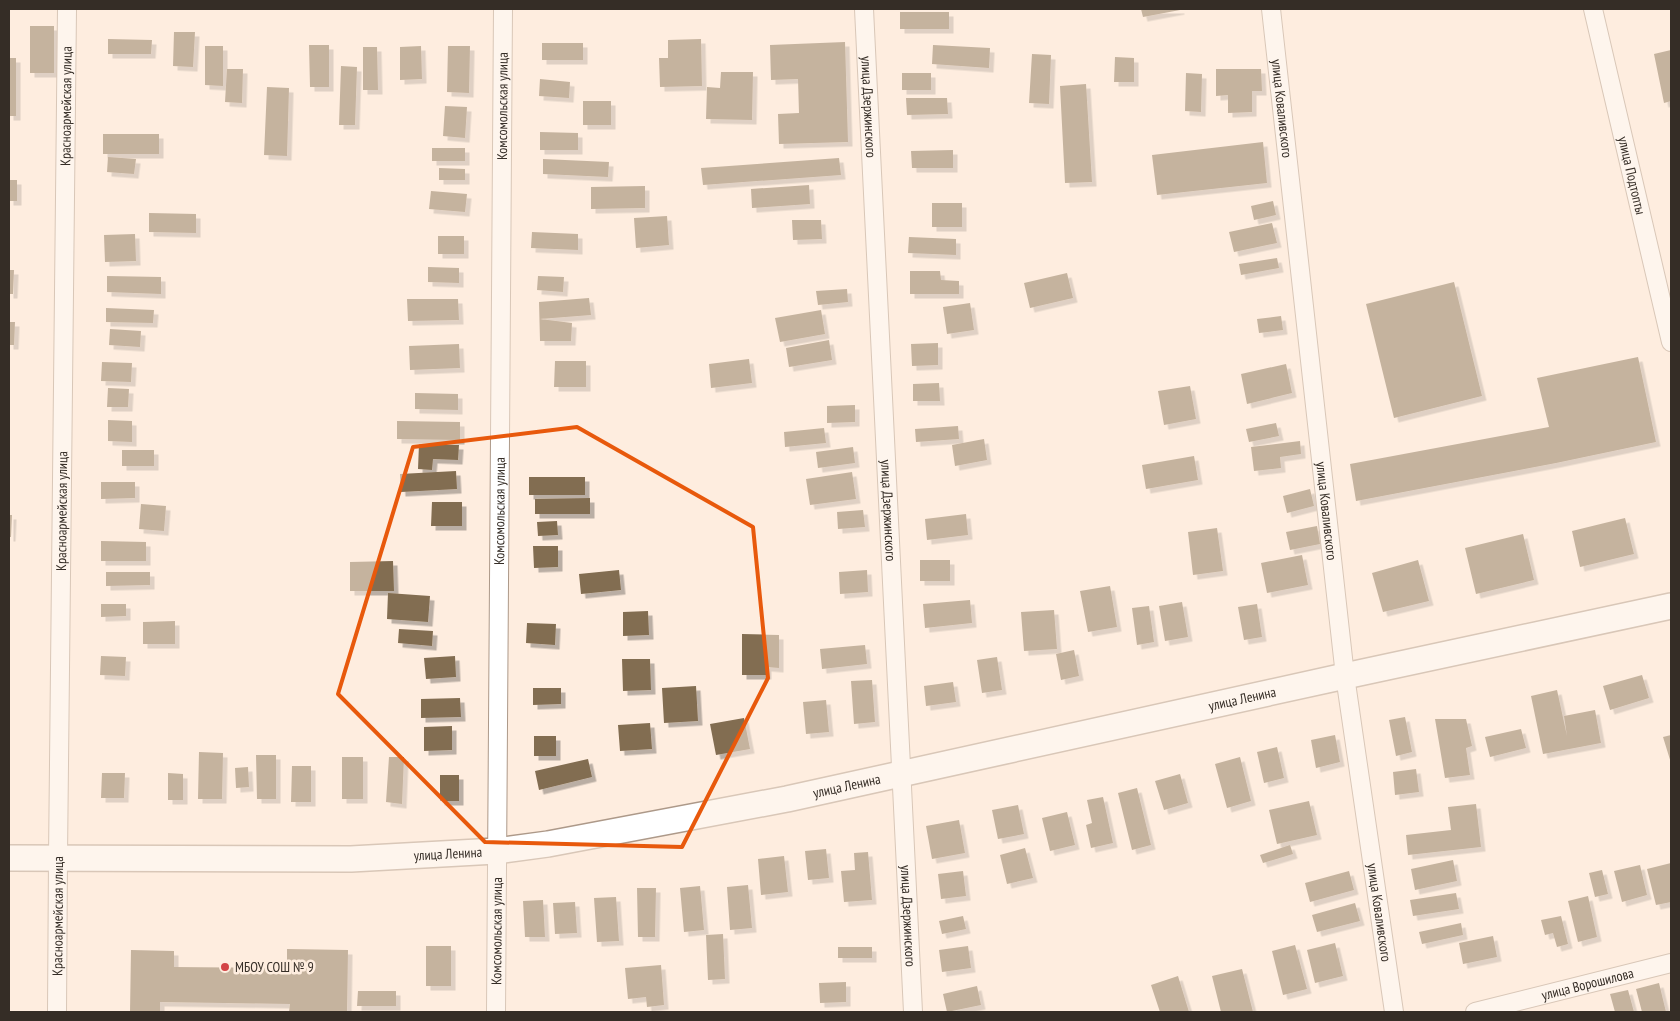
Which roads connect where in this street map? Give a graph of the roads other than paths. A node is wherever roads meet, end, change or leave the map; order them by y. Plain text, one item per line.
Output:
1 (68, 9) edge
2 (504, 9) edge
3 (864, 9) edge
4 (1271, 9) edge
5 (1593, 9) edge
6 (1671, 342) edge
7 (1671, 606) edge
8 (1345, 676) junction
9 (903, 774) junction
10 (496, 851) junction
11 (9, 858) edge
12 (58, 858) junction
13 (1671, 963) edge
14 (58, 1012) edge
15 (496, 1012) edge
16 (913, 1012) edge
17 (1394, 1012) edge
18 (1475, 1012) edge

1 - 12 street, Красноармейская улица
2 - 10 street, Комсомольская улица
3 - 9 street, улица Дзержинского
4 - 8 street, улица Коваливского
5 - 6 street, улица Подтопты
7 - 8 street, улица Ленина
8 - 9 street, улица Ленина
8 - 17 street, улица Коваливского
9 - 10 street, улица Ленина
9 - 16 street, улица Дзержинского
10 - 12 street, улица Ленина
10 - 15 street, Комсомольская улица
11 - 12 street, улица Ленина
12 - 14 street, Красноармейская улица
13 - 18 street, улица Ворошилова

